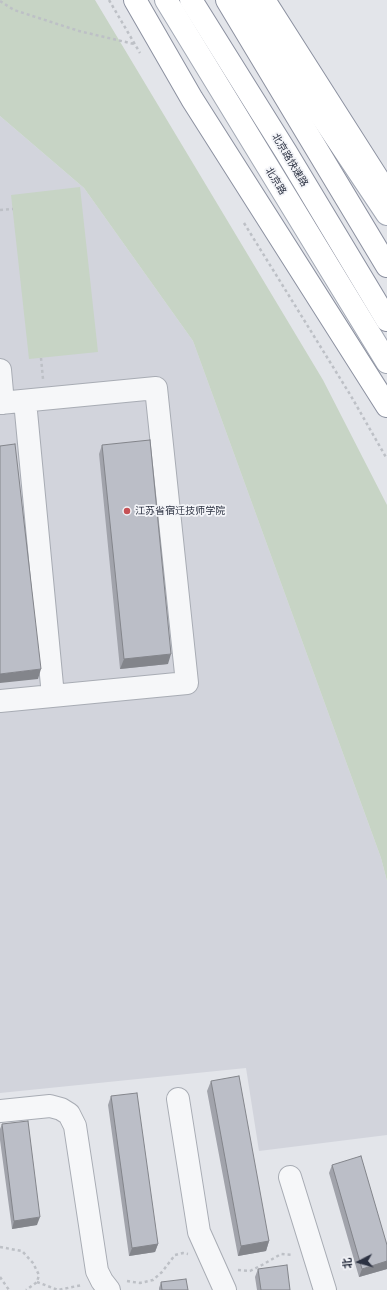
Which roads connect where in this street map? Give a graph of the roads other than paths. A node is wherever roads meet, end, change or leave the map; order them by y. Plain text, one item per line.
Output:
1 (134, 0) edge
2 (166, 0) edge
3 (191, 0) edge
4 (228, 0) edge
5 (244, 0) edge
6 (266, 3) edge
7 (387, 193) edge
8 (387, 214) edge
9 (387, 266) edge
10 (387, 320) edge
11 (387, 362) edge
12 (0, 370) edge
13 (25, 401) junction
14 (2, 403) edge
15 (387, 406) edge
16 (53, 696) junction
17 (0, 701) edge
18 (178, 1099) dead end
19 (0, 1111) edge
20 (290, 1177) dead end
21 (106, 1285) edge
22 (225, 1290) edge
23 (325, 1290) edge

1 - 15 main road
2 - 11 main road, 北京路
3 - 10 main road, 北京路快速路
4 - 9 main road
5 - 8 main road
6 - 7 main road
12 - 14 lane
13 - 14 lane
13 - 16 lane
13 - 16 lane
16 - 17 lane
18 - 22 lane
19 - 21 lane
20 - 23 lane

